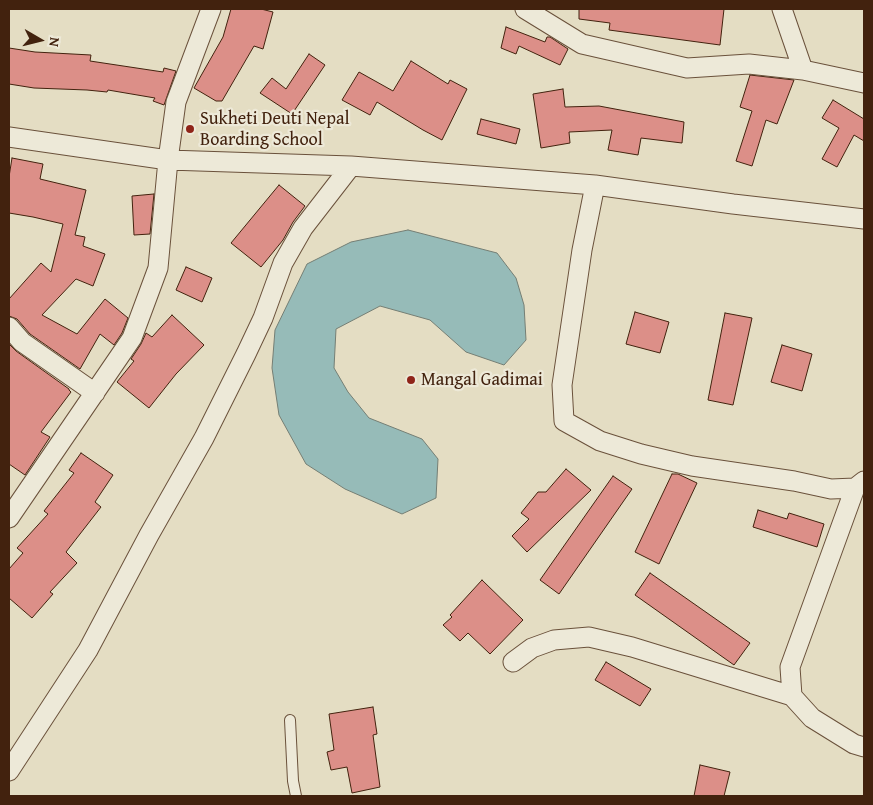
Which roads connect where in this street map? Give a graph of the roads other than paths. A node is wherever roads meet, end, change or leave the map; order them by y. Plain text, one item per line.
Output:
1 (211, 9) edge
2 (525, 9) edge
3 (782, 9) edge
4 (803, 70) junction
5 (864, 83) edge
6 (9, 137) edge
7 (168, 160) junction
8 (351, 166) junction
9 (595, 185) junction
10 (864, 219) edge
11 (9, 327) edge
12 (95, 393) junction
13 (860, 484) edge
14 (9, 518) edge
15 (513, 662) dead end
16 (792, 696) junction
17 (290, 720) dead end
18 (864, 747) edge
19 (9, 771) edge
20 (296, 796) edge

1 - 7 street
2 - 4 street
3 - 4 street
4 - 5 street
6 - 7 street
7 - 8 street
7 - 12 street
8 - 9 street
8 - 19 street
9 - 10 street
9 - 13 street
11 - 12 street
12 - 14 street
13 - 16 street
15 - 16 street
16 - 18 street
17 - 20 lane

